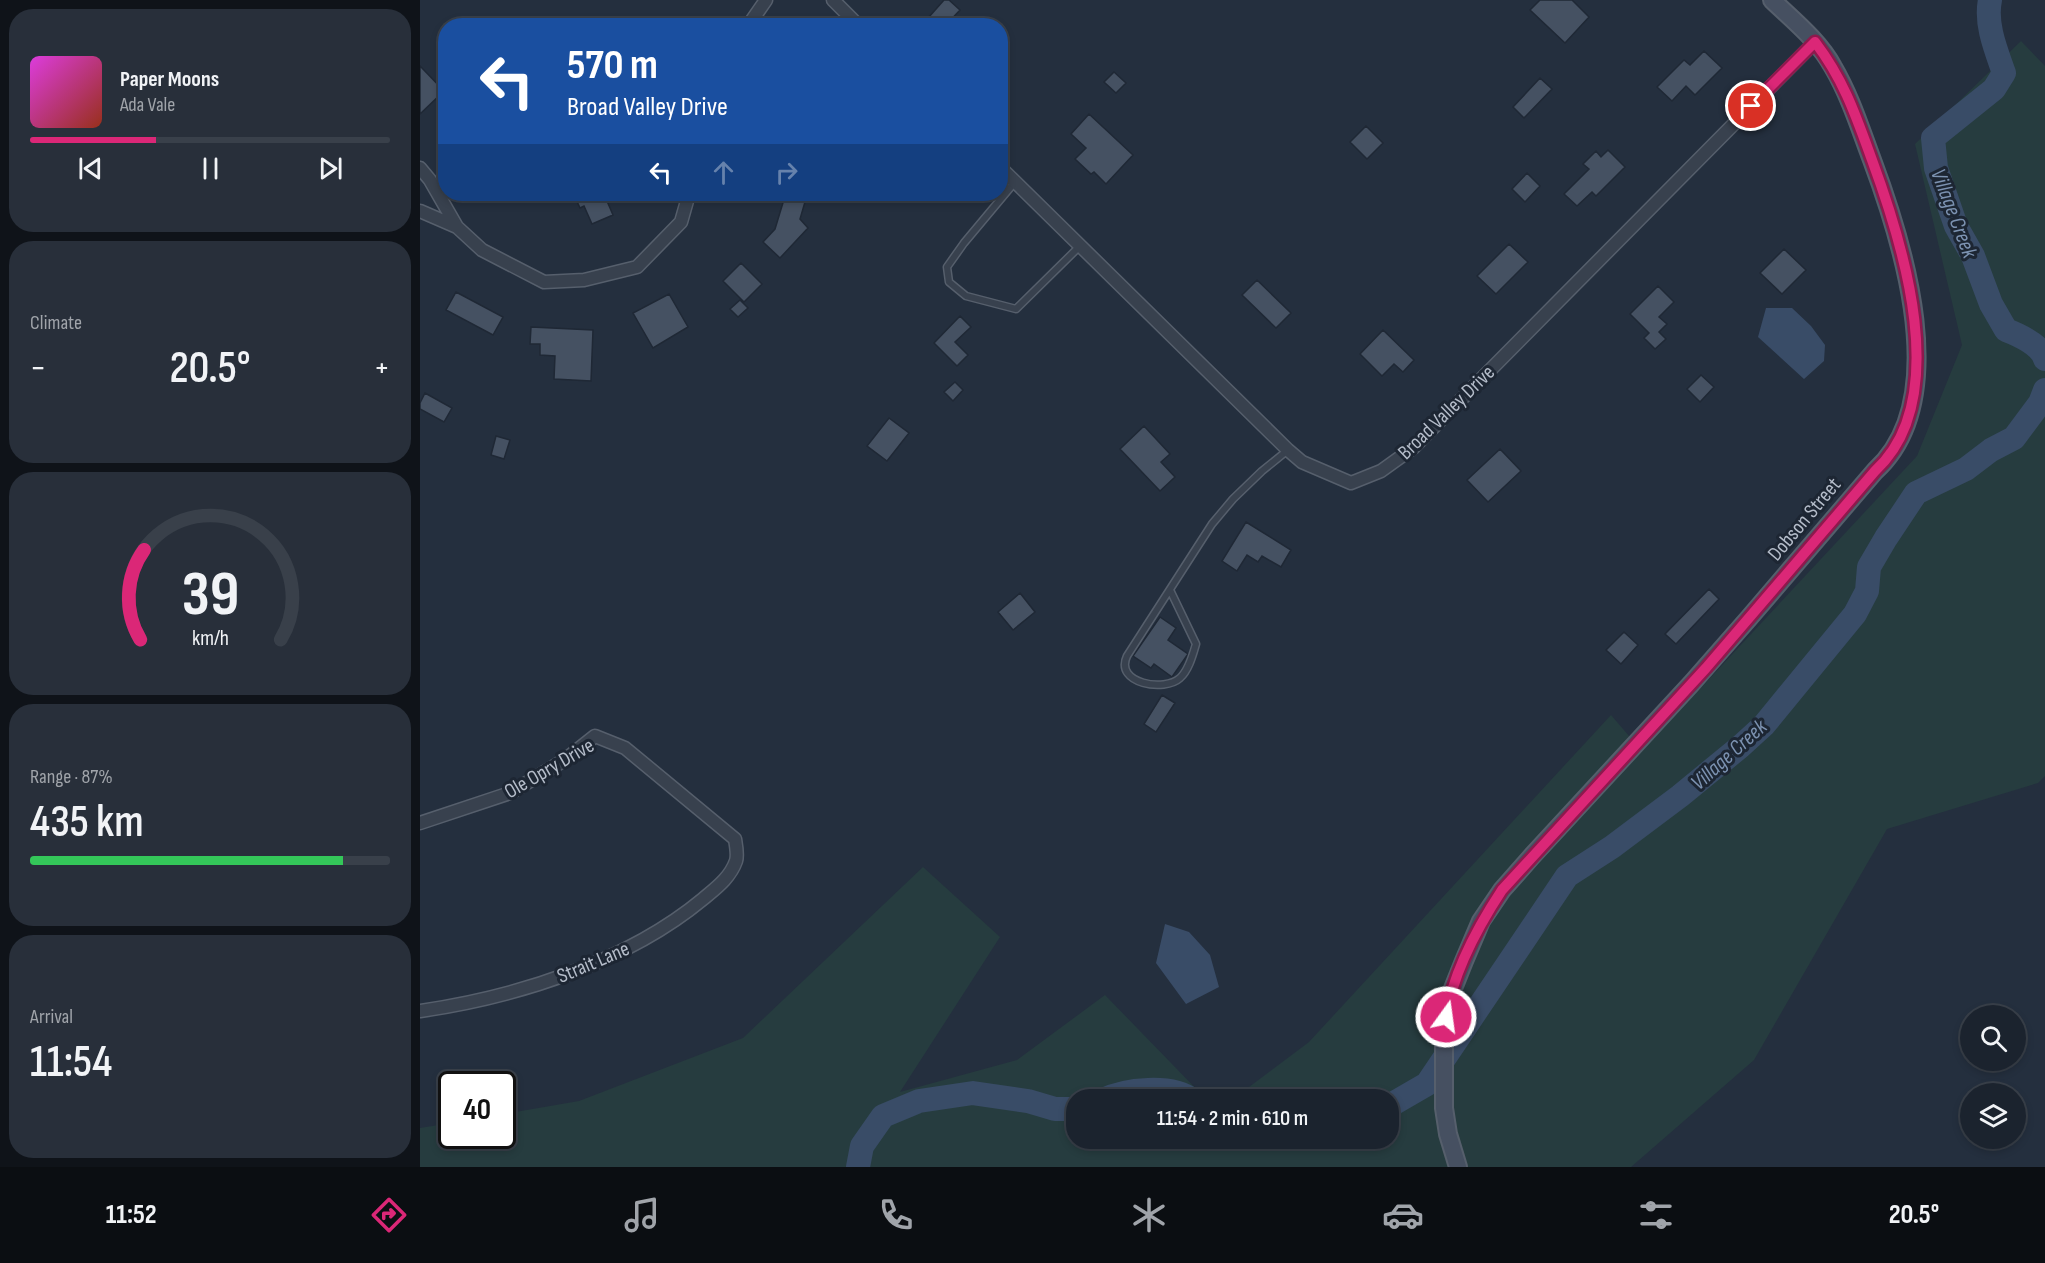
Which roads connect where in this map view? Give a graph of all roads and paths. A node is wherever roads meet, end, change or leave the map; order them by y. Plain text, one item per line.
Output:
1 (766, 0) edge
2 (833, 0) edge
3 (1772, 0) edge
4 (754, 18) edge
5 (851, 18) edge
6 (1815, 42) junction
7 (420, 168) edge
8 (1008, 174) edge
9 (1016, 182) junction
10 (1008, 191) edge
11 (438, 194) edge
12 (442, 201) edge
13 (687, 201) edge
14 (1000, 201) edge
15 (420, 211) edge
16 (456, 227) junction
17 (1080, 246) junction
18 (1288, 450) junction
19 (1170, 590) junction
20 (420, 823) edge
21 (737, 860) joint
22 (420, 1011) edge
23 (1458, 1167) edge

1 - 4 street
2 - 5 street
3 - 6 street, Dobson Street
6 - 18 street, Broad Valley Drive
6 - 23 street, Dobson Street
7 - 11 street
8 - 9 street, Broad Valley Drive
9 - 10 lane
9 - 17 street, Broad Valley Drive
12 - 16 street
13 - 16 street
14 - 17 lane
15 - 16 street
17 - 18 street, Broad Valley Drive
18 - 19 lane
19 - 19 lane
20 - 21 street, Ole Opry Drive
21 - 22 street, Strait Lane

